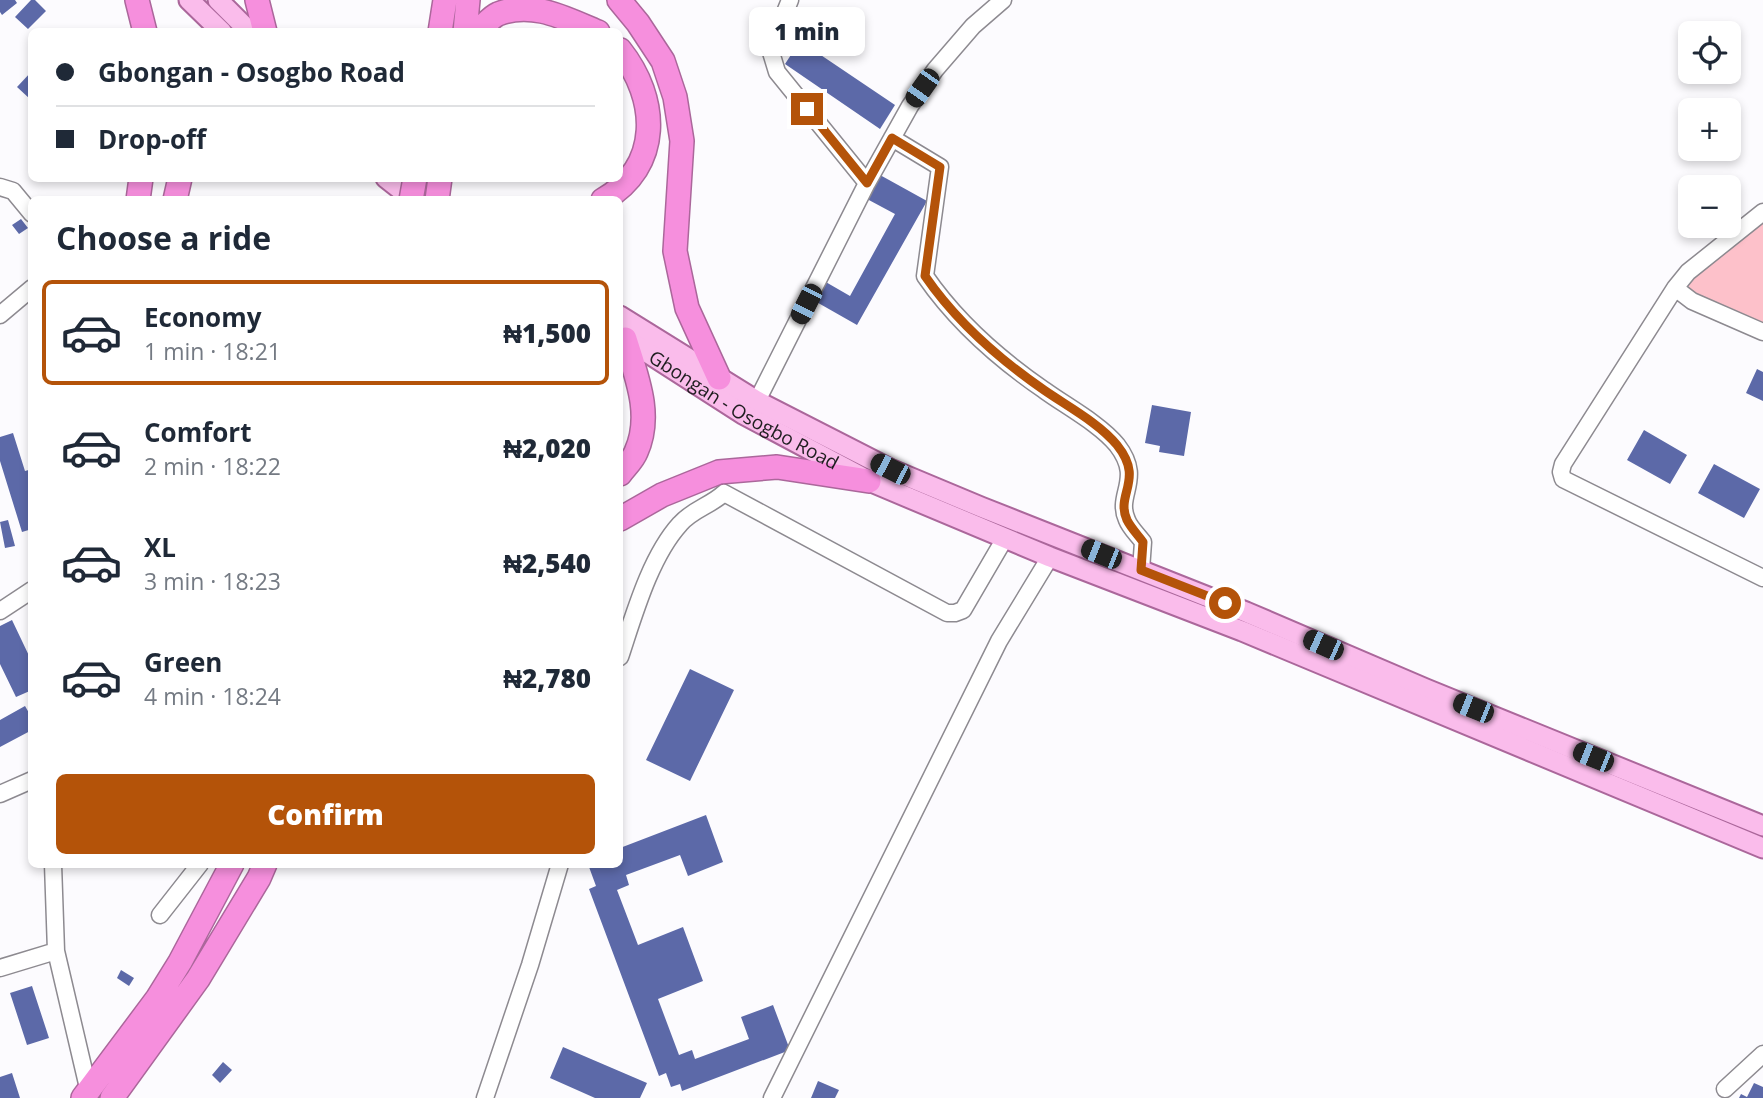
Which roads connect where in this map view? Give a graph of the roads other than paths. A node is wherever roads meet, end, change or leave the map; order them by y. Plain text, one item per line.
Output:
1 (137, 0) edge
2 (189, 0) edge
3 (218, 0) edge
4 (257, 0) edge
5 (445, 0) edge
6 (468, 0) edge
7 (619, 0) edge
8 (790, 0) edge
9 (1003, 0) edge
10 (144, 28) edge
11 (218, 28) edge
12 (246, 28) edge
13 (264, 28) edge
14 (441, 28) edge
15 (465, 28) edge
16 (481, 28) edge
17 (588, 28) edge
18 (623, 55) edge
19 (892, 138) junction
20 (391, 182) edge
21 (422, 182) edge
22 (867, 183) junction
23 (0, 187) edge
24 (408, 196) edge
25 (441, 196) edge
26 (609, 196) edge
27 (28, 209) edge
28 (1763, 212) edge
29 (1675, 288) junction
30 (28, 291) edge
31 (0, 315) edge
32 (623, 318) edge
33 (1763, 332) edge
34 (623, 338) edge
35 (623, 340) edge
36 (719, 378) junction
37 (757, 401) junction
38 (623, 470) edge
39 (869, 481) junction
40 (623, 517) edge
41 (1005, 538) junction
42 (1050, 556) junction
43 (1141, 570) junction
44 (1763, 578) edge
45 (28, 593) edge
46 (0, 611) edge
47 (623, 649) edge
48 (28, 782) edge
49 (0, 794) edge
50 (1763, 827) edge
51 (1763, 848) edge
52 (53, 868) edge
53 (197, 868) edge
54 (230, 868) edge
55 (263, 868) edge
56 (560, 868) edge
57 (160, 915) dead end
58 (56, 951) junction
59 (0, 968) edge
60 (1763, 1054) edge
61 (1725, 1089) dead end
62 (86, 1095) edge
63 (113, 1098) edge
64 (485, 1098) edge
65 (772, 1098) edge

1 - 10 highway
2 - 11 main road
3 - 12 main road
4 - 13 highway
5 - 14 highway
6 - 15 highway
7 - 36 highway
8 - 22 street
9 - 19 street
16 - 17 highway
18 - 26 highway
19 - 22 street
19 - 43 street
20 - 24 main road
21 - 25 main road
22 - 37 street
23 - 27 street
28 - 29 street
29 - 33 street
29 - 44 street
30 - 31 street
32 - 36 main road, Gbongan - Osogbo Road
34 - 39 main road, Gbongan - Osogbo Road
35 - 38 highway
36 - 37 main road, Gbongan - Osogbo Road
37 - 43 main road, Gbongan - Osogbo Road
39 - 40 highway
39 - 41 main road, Gbongan - Osogbo Road
41 - 42 main road, Gbongan - Osogbo Road
41 - 47 street
42 - 51 main road, Gbongan - Osogbo Road
42 - 65 street
43 - 50 main road, Gbongan - Osogbo Road
45 - 46 street
48 - 49 street
52 - 58 street
53 - 57 street
54 - 62 highway
55 - 63 highway
56 - 64 street
58 - 59 street
58 - 62 street
60 - 61 street

